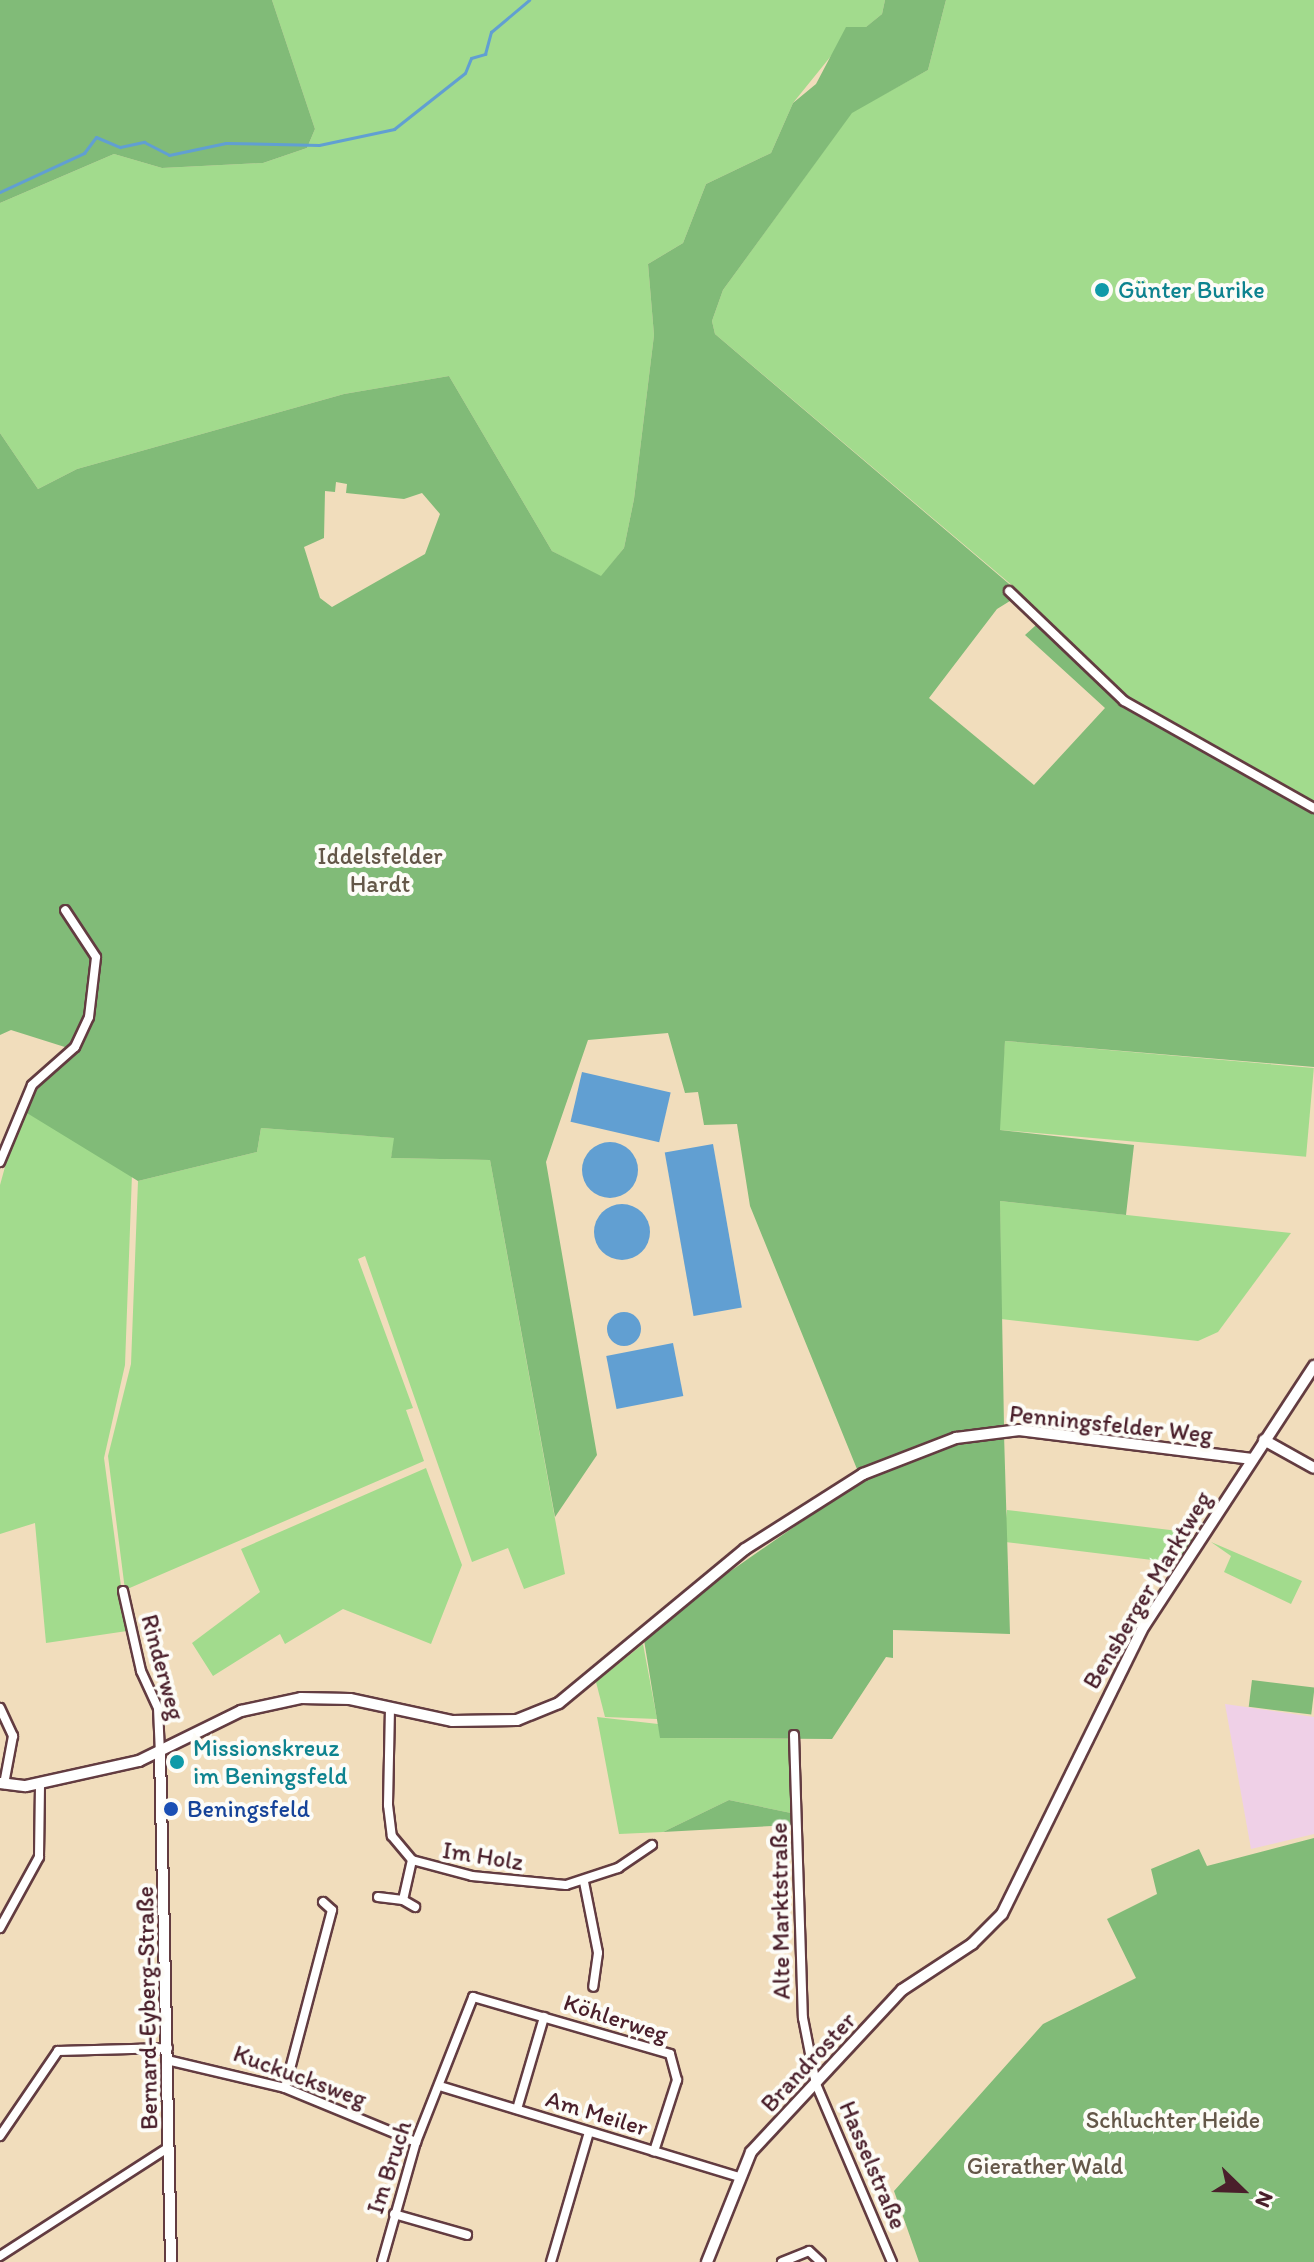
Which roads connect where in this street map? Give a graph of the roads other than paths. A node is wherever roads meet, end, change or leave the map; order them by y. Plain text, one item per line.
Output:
1 (1009, 591) dead end
2 (1314, 808) edge
3 (65, 910) dead end
4 (0, 1162) edge
5 (1314, 1366) edge
6 (1264, 1440) junction
7 (1252, 1459) junction
8 (1314, 1468) edge
9 (123, 1591) dead end
10 (0, 1708) edge
11 (390, 1708) junction
12 (794, 1735) dead end
13 (160, 1753) junction
14 (2, 1784) edge
15 (40, 1784) junction
16 (652, 1845) dead end
17 (412, 1860) junction
18 (584, 1882) junction
19 (378, 1897) dead end
20 (403, 1900) junction
21 (323, 1902) dead end
22 (415, 1907) dead end
23 (0, 1928) edge
24 (990, 1930) joint
25 (593, 1987) dead end
26 (544, 2017) junction
27 (167, 2054) junction
28 (816, 2084) junction
29 (443, 2087) junction
30 (285, 2088) junction
31 (517, 2109) junction
32 (589, 2132) junction
33 (0, 2136) edge
34 (416, 2142) junction
35 (169, 2147) junction
36 (654, 2151) junction
37 (739, 2177) junction
38 (394, 2214) junction
39 (467, 2235) dead end
40 (0, 2242) edge
41 (3, 2254) edge
42 (171, 2262) edge
43 (382, 2262) edge
44 (551, 2262) edge
45 (708, 2262) edge
46 (782, 2262) edge
47 (821, 2262) edge
48 (892, 2262) edge

1 - 2 street
3 - 4 street
5 - 6 street, Bensberger Marktweg
6 - 7 street, Bensberger Marktweg
6 - 8 street
7 - 11 street, Penningsfelder Weg
7 - 24 street, Bensberger Marktweg
9 - 13 street, Rinderweg
10 - 14 street
11 - 13 street
11 - 17 street, Im Holz
12 - 28 street, Alte Marktstraße
13 - 15 street
13 - 27 street, Bernard-Eyberg-Straße
14 - 15 street
15 - 23 street
16 - 18 street, Im Holz
17 - 18 street, Im Holz
17 - 20 street
18 - 25 street
19 - 20 street
20 - 22 street
21 - 30 street
24 - 28 street, Brandroster
26 - 29 street, Köhlerweg
26 - 31 street, Köhlerweg
26 - 36 street, Köhlerweg
27 - 30 street, Kuckucksweg
27 - 33 street, Kuckucksweg
27 - 35 street, Bernard-Eyberg-Straße
28 - 37 street, Brandroster
28 - 48 street, Hasselstraße
29 - 31 street, Am Meiler
29 - 34 street, Im Bruch
30 - 34 street, Kuckucksweg
31 - 32 street, Am Meiler
32 - 36 street, Am Meiler
32 - 44 street
34 - 38 street, Im Bruch
35 - 41 street
35 - 42 street, Bernard-Eyberg-Straße
36 - 37 street, Am Meiler
37 - 45 street, Brandroster
38 - 39 street
38 - 43 street, Im Bruch
40 - 41 street
46 - 47 street

